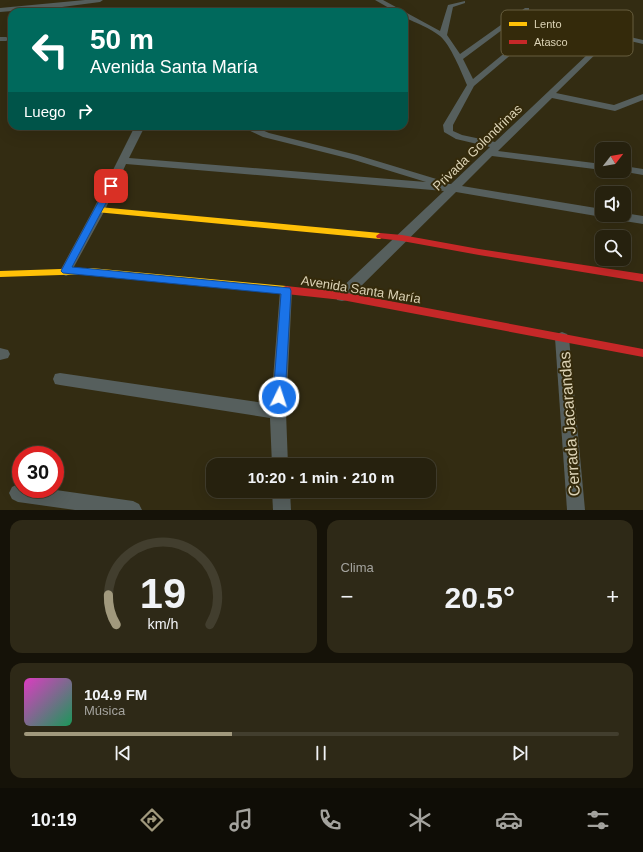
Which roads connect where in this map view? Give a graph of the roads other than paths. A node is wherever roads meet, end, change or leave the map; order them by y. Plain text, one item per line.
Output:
1 (100, 0) edge
2 (378, 0) edge
3 (463, 2) dead end
4 (25, 8) edge
5 (393, 8) edge
6 (408, 16) edge
7 (501, 28) edge
8 (443, 35) junction
9 (633, 40) edge
10 (643, 42) edge
11 (505, 56) edge
12 (591, 56) edge
13 (458, 59) junction
14 (471, 85) junction
15 (551, 95) junction
16 (643, 97) edge
17 (138, 130) edge
18 (254, 130) edge
19 (494, 150) junction
20 (123, 161) junction
21 (595, 165) edge
22 (631, 171) edge
23 (643, 172) edge
24 (453, 188) junction
25 (99, 210) junction
26 (595, 212) edge
27 (631, 218) edge
28 (643, 220) edge
29 (402, 238) junction
30 (66, 271) junction
31 (0, 274) edge
32 (643, 278) edge
33 (286, 291) junction
34 (342, 296) junction
35 (562, 338) junction
36 (643, 353) edge
37 (60, 379) dead end
38 (278, 412) junction
39 (280, 458) edge
40 (52, 498) edge
41 (281, 498) edge
42 (134, 510) edge
43 (282, 510) edge
44 (576, 510) edge

1 - 4 street
2 - 5 street
3 - 8 street
6 - 8 street
7 - 13 street
8 - 13 street
9 - 10 street
11 - 14 street
12 - 15 street, Privada Golondrinas
13 - 14 street
14 - 19 street
15 - 16 street
15 - 19 street, Privada Golondrinas
17 - 20 street
18 - 24 street
19 - 21 street
19 - 24 street, Privada Golondrinas
20 - 24 street
20 - 25 street
22 - 23 street
24 - 26 street
24 - 29 street, Privada Golondrinas
25 - 29 main road
25 - 30 street
27 - 28 street
29 - 32 main road
29 - 34 street, Privada Golondrinas
30 - 31 main road, Avenida Santa María
30 - 33 main road, Avenida Santa María
33 - 34 main road, Avenida Santa María
33 - 38 street
34 - 35 main road, Avenida Santa María
35 - 36 main road, Avenida Santa María
35 - 44 street, Cerrada Jacarandas
37 - 38 street
38 - 39 street
40 - 42 street
41 - 43 street

